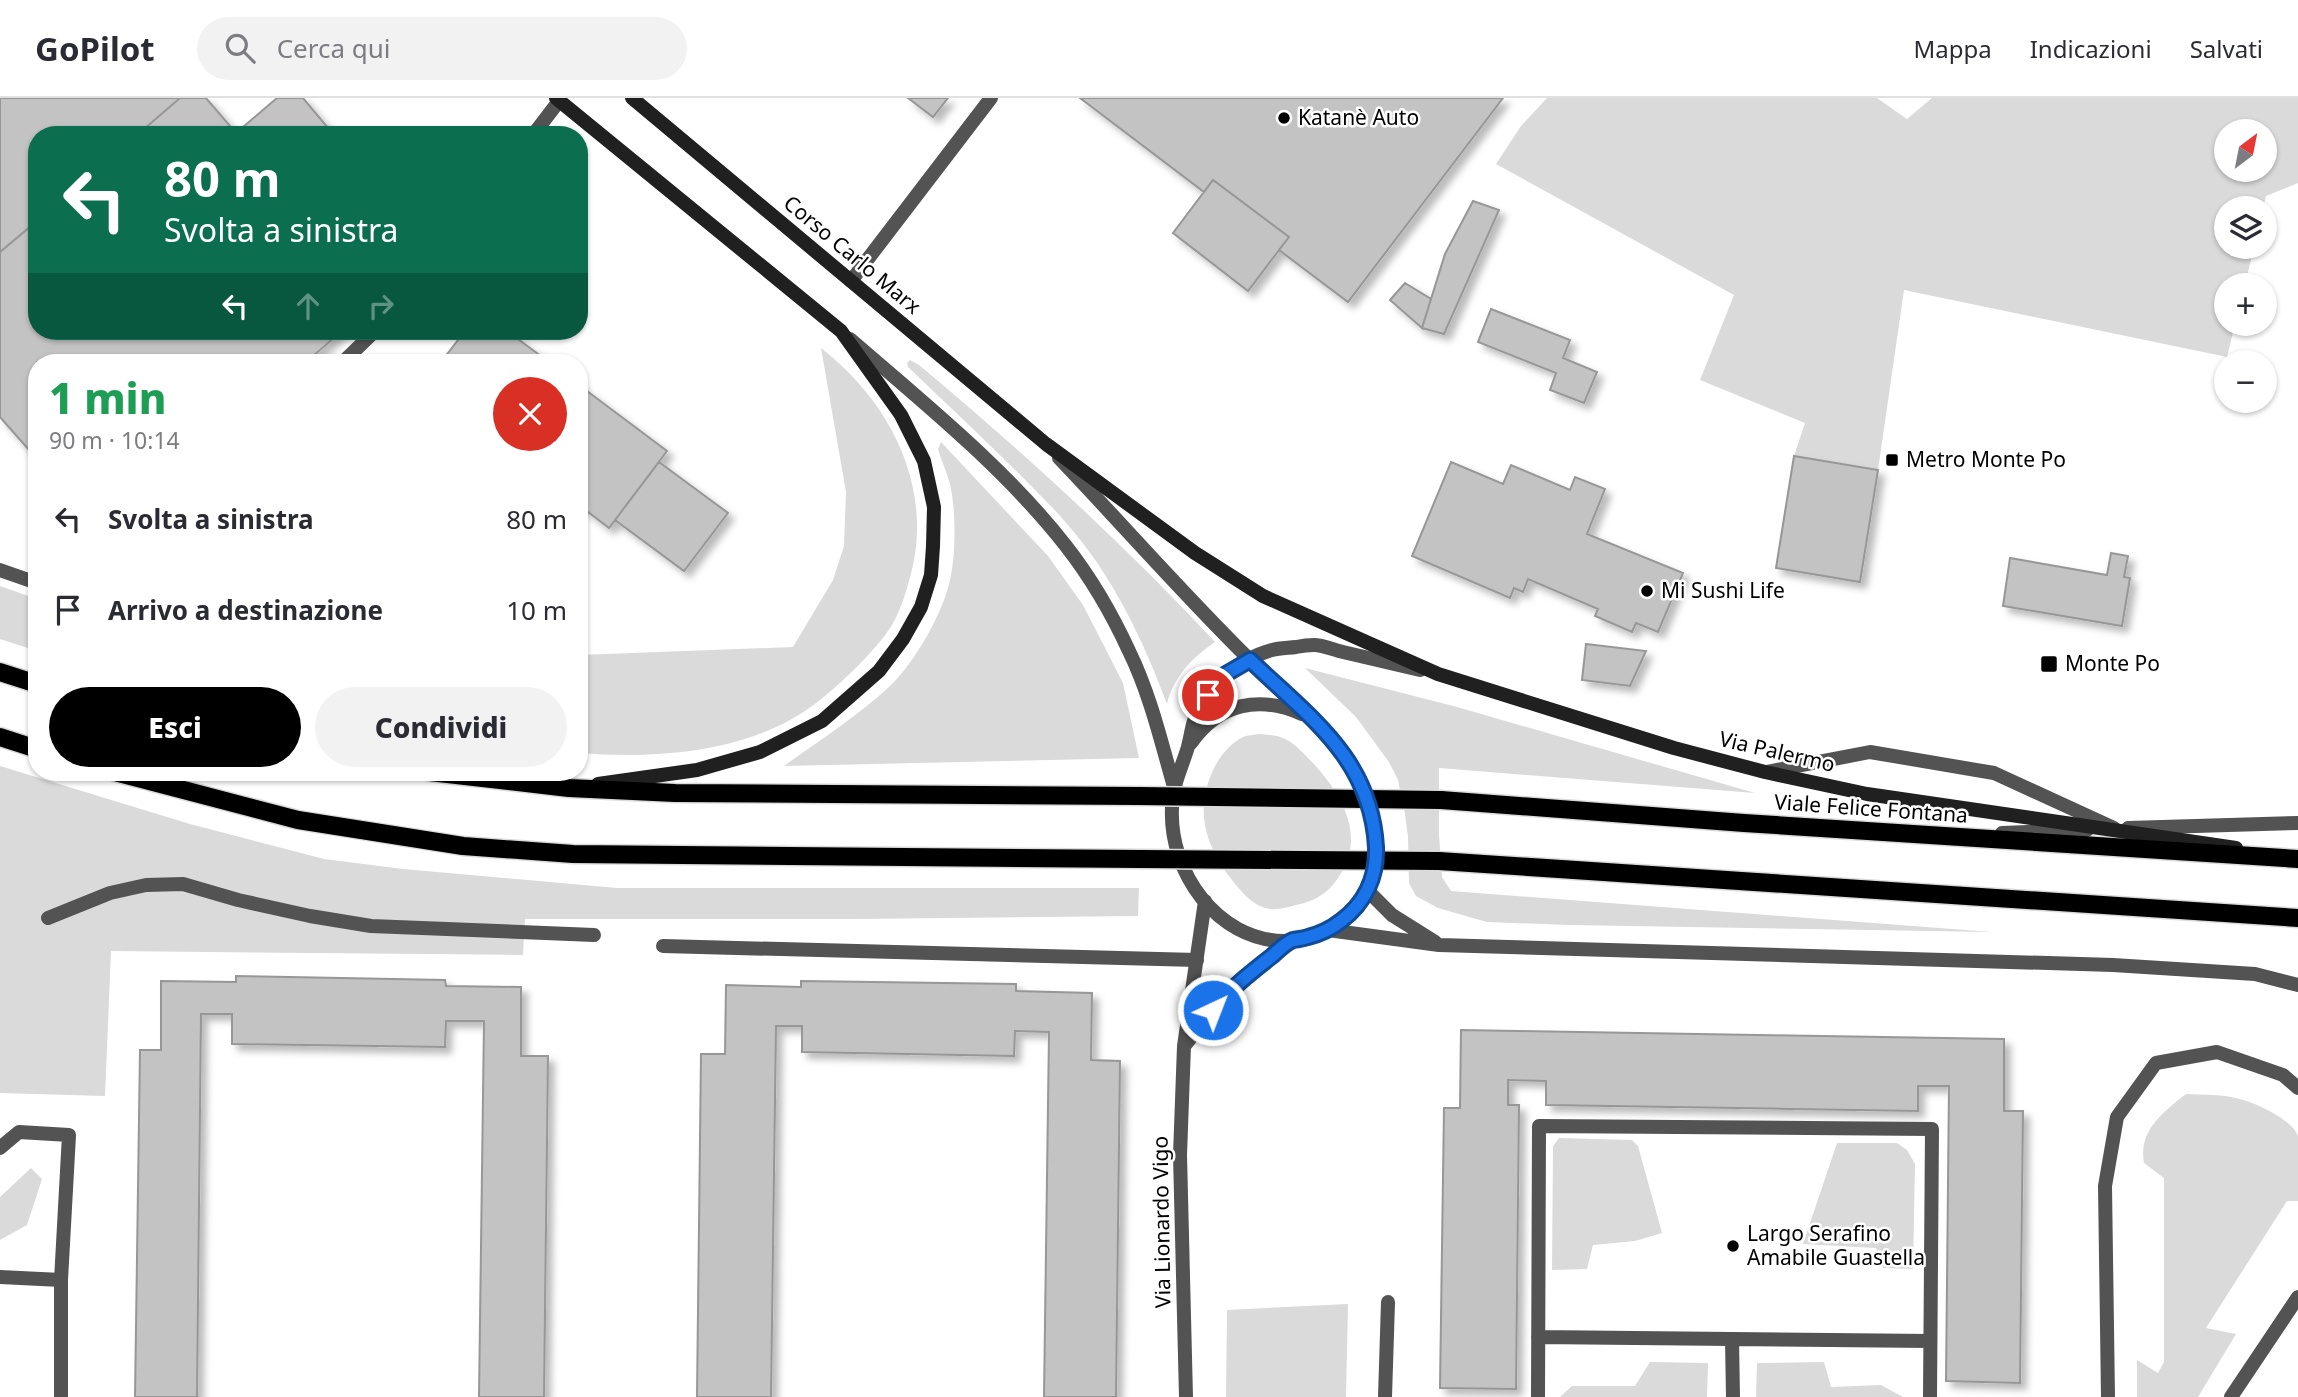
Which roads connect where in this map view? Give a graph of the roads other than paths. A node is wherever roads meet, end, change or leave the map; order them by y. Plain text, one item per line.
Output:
1 (632, 98) edge
2 (991, 98) edge
3 (557, 100) edge
4 (539, 126) edge
5 (851, 281) junction
6 (841, 331) junction
7 (365, 340) edge
8 (350, 354) edge
9 (1046, 444) junction
10 (0, 570) edge
11 (28, 580) edge
12 (1250, 660) junction
13 (0, 672) edge
14 (1438, 674) junction
15 (28, 681) edge
16 (1321, 727) junction
17 (0, 737) edge
18 (28, 746) edge
19 (1189, 747) junction
20 (1765, 772) junction
21 (149, 781) edge
22 (508, 781) edge
23 (1174, 787) junction
24 (569, 788) junction
25 (2298, 823) edge
26 (2116, 829) junction
27 (1926, 835) junction
28 (2298, 858) edge
29 (1368, 891) junction
30 (1205, 901) junction
31 (48, 918) dead end
32 (2298, 918) edge
33 (1328, 930) junction
34 (594, 935) dead end
35 (1292, 941) junction
36 (1439, 945) junction
37 (663, 946) dead end
38 (1197, 960) junction
39 (2298, 985) edge
40 (1184, 1046) junction
41 (2298, 1088) edge
42 (0, 1148) edge
43 (0, 1276) edge
44 (61, 1280) junction
45 (2298, 1297) edge
46 (1388, 1302) dead end
47 (1538, 1337) junction
48 (1732, 1339) junction
49 (1930, 1341) junction
50 (61, 1397) edge
51 (1186, 1397) edge
52 (1385, 1397) edge
53 (1538, 1397) edge
54 (1733, 1397) edge
55 (1930, 1397) edge
56 (2108, 1397) edge
57 (2231, 1397) edge

1 - 5 main road, Corso Carlo Marx
2 - 5 street
3 - 4 street
3 - 6 main road
5 - 9 main road, Corso Carlo Marx
6 - 23 street
6 - 24 main road
7 - 8 street
9 - 12 street
9 - 14 main road, Corso Carlo Marx
10 - 11 street
12 - 14 street
12 - 16 street
12 - 19 street
13 - 15 main road
14 - 20 main road, Via Palermo
16 - 19 street
16 - 29 street
17 - 18 main road
19 - 23 street
20 - 26 main road, Via Palermo
20 - 26 street
21 - 32 main road, bridge
22 - 24 main road, Viale Felice Fontana
23 - 30 street
24 - 27 main road, Viale Felice Fontana, bridge
25 - 26 street
26 - 27 street
26 - 28 main road, Via Palermo
27 - 28 main road, Viale Felice Fontana
29 - 33 street
29 - 36 street
30 - 35 street
30 - 38 street, Via Lionardo Vigo
31 - 34 street
33 - 35 street
33 - 36 street
35 - 40 street
36 - 39 street
37 - 38 street
38 - 40 street, Via Lionardo Vigo
40 - 51 street, Via Lionardo Vigo
41 - 56 street
42 - 44 street
43 - 44 street
44 - 50 street
45 - 57 street
46 - 52 street
47 - 48 street
47 - 49 street
47 - 53 street
48 - 49 street
48 - 54 street
49 - 55 street

